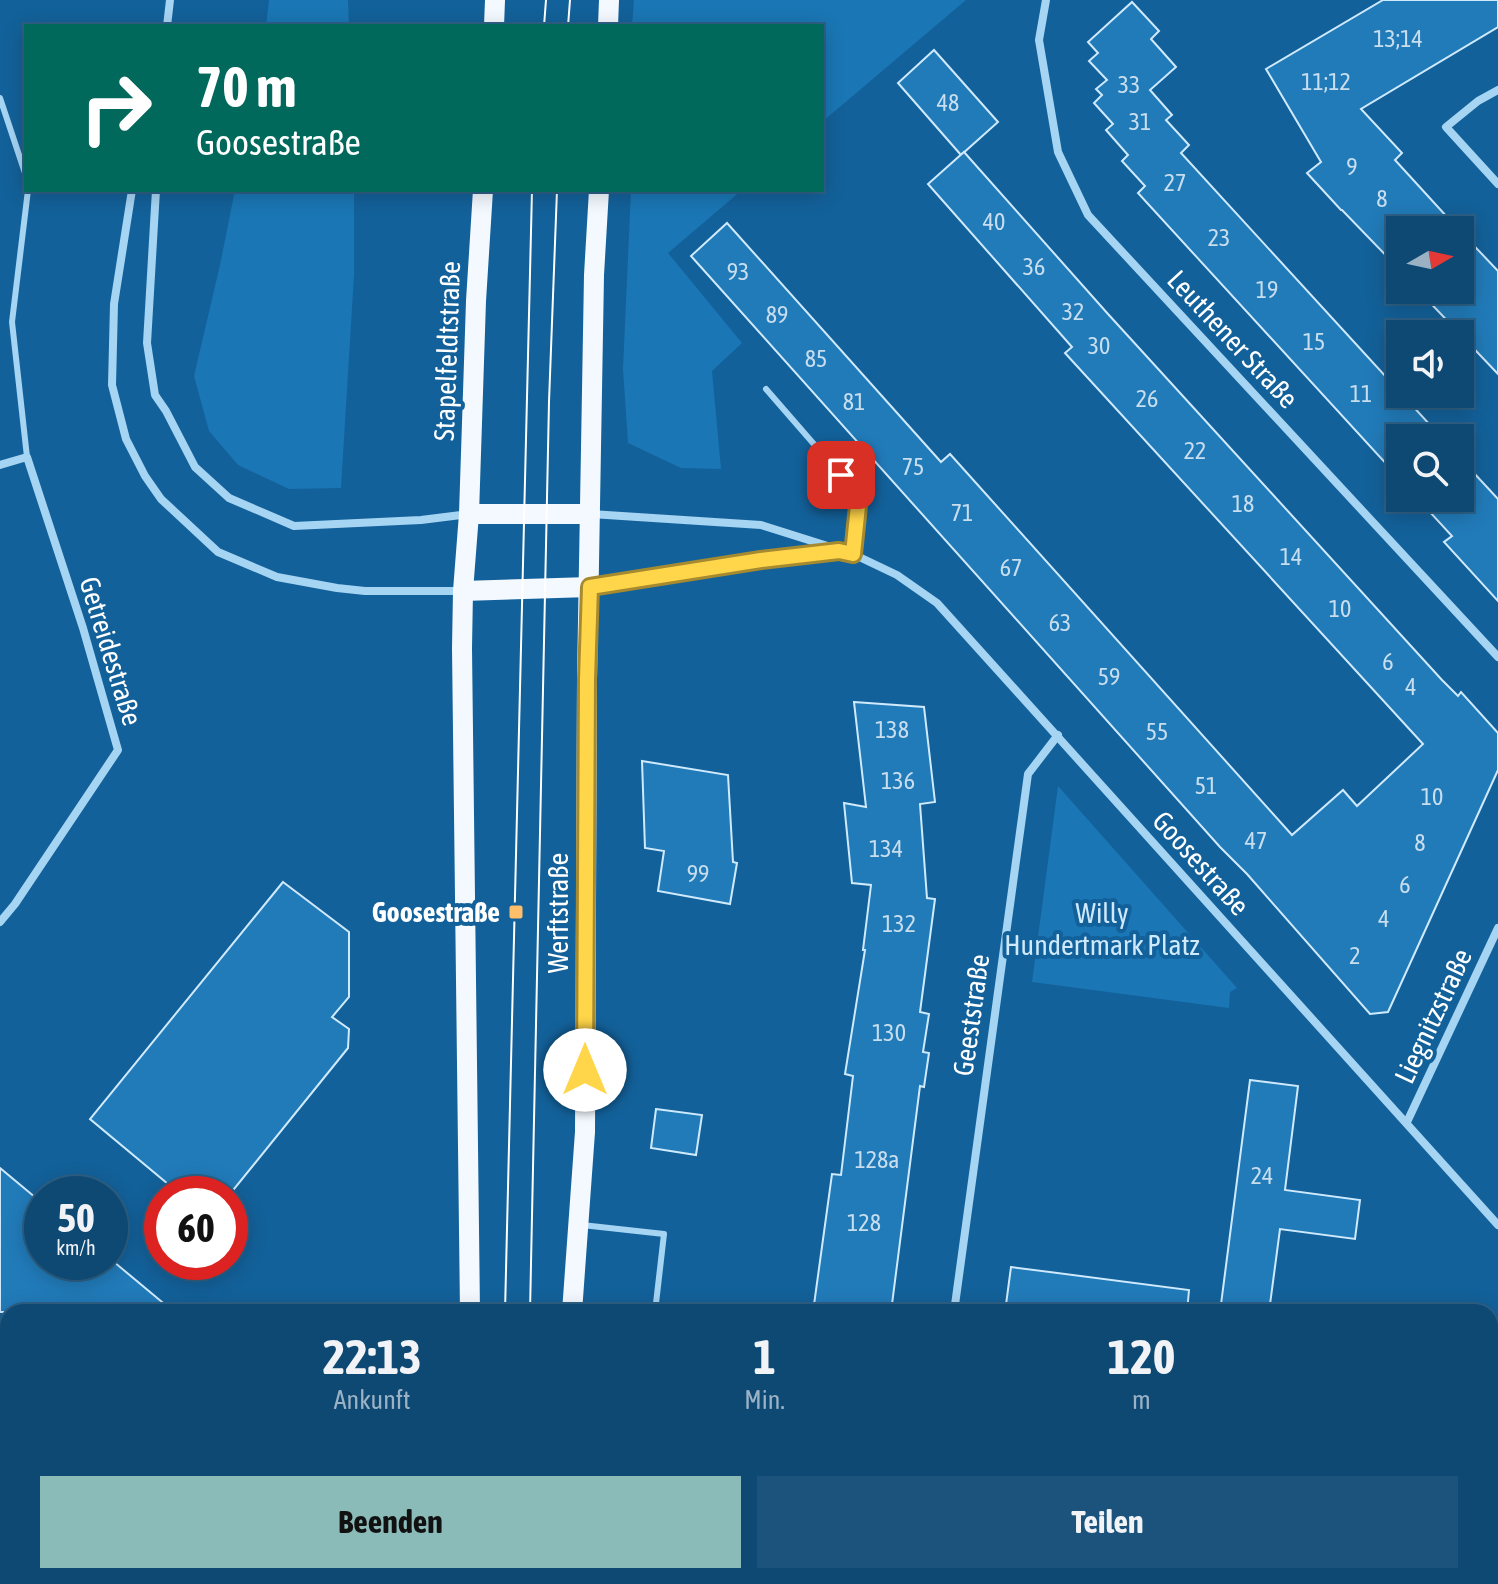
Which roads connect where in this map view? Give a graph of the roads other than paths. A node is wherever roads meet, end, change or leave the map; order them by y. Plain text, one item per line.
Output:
1 (170, 0) edge
2 (495, 0) edge
3 (609, 0) edge
4 (1046, 0) edge
5 (167, 24) edge
6 (494, 24) edge
7 (608, 24) edge
8 (1498, 90) edge
9 (0, 98) edge
10 (24, 170) edge
11 (1498, 184) edge
12 (28, 192) edge
13 (132, 192) edge
14 (156, 192) edge
15 (483, 192) edge
16 (599, 192) edge
17 (766, 389) dead end
18 (27, 457) junction
19 (0, 465) edge
20 (469, 514) junction
21 (590, 514) junction
22 (839, 551) junction
23 (853, 554) junction
24 (590, 587) junction
25 (463, 591) junction
26 (1498, 657) edge
27 (1058, 735) junction
28 (0, 922) edge
29 (1498, 928) edge
30 (1407, 1122) junction
31 (578, 1224) junction
32 (1498, 1225) edge
33 (470, 1304) edge
34 (573, 1304) edge
35 (656, 1304) edge
36 (955, 1304) edge

1 - 5 street
2 - 6 main road
3 - 7 main road
4 - 26 street, Leuthener Straße
8 - 11 street
9 - 10 lane
12 - 18 lane, Getreidestraße
13 - 25 street
14 - 20 street
15 - 20 main road, Stapelfeldtstraße
16 - 21 main road
17 - 23 lane
18 - 19 street
18 - 28 street, Getreidestraße
20 - 21 main road
20 - 25 main road
21 - 22 street, Goosestraße
21 - 24 main road, Werftstraße
22 - 23 street, Goosestraße
22 - 24 street, Goosestraße
23 - 27 street, Goosestraße
24 - 25 main road
24 - 31 main road, Werftstraße
25 - 33 main road
27 - 30 street, Goosestraße
27 - 36 street, Geeststraße
29 - 30 street, Liegnitzstraße
30 - 32 street, Goosestraße
31 - 34 main road, Werftstraße
31 - 35 lane

